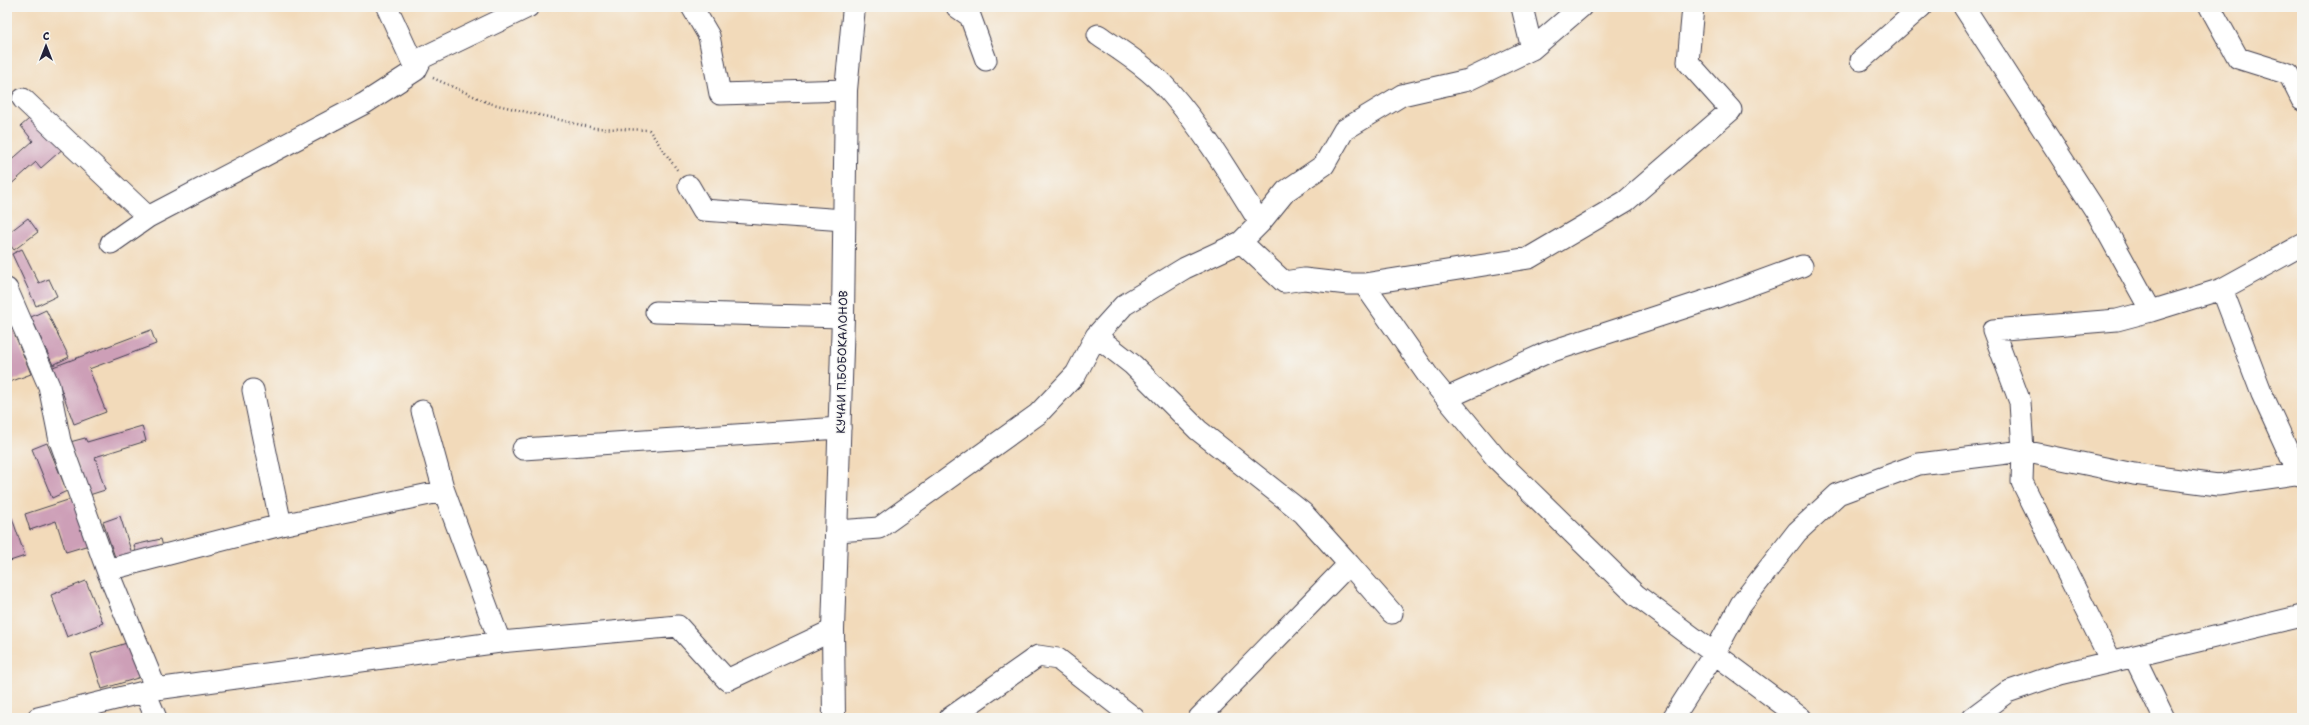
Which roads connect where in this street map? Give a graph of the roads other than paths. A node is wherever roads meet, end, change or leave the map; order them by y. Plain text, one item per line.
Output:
1 (387, 7) edge
2 (528, 7) edge
3 (692, 7) edge
4 (854, 7) edge
5 (957, 7) edge
6 (1522, 7) edge
7 (1581, 7) edge
8 (1692, 7) edge
9 (1922, 7) edge
10 (1964, 7) edge
11 (2210, 7) edge
12 (1098, 35) dead end
13 (1532, 49) junction
14 (986, 60) dead end
15 (1861, 60) dead end
16 (416, 70) junction
17 (846, 90) junction
18 (23, 98) dead end
19 (2302, 100) edge
20 (689, 186) road end
21 (148, 217) junction
22 (844, 220) junction
23 (1260, 223) junction
24 (1241, 242) junction
25 (111, 243) dead end
26 (2302, 245) edge
27 (1802, 266) dead end
28 (1364, 284) junction
29 (7, 288) edge
30 (2222, 289) junction
31 (2151, 311) junction
32 (656, 312) dead end
33 (843, 317) junction
34 (1096, 336) junction
35 (253, 390) dead end
36 (1447, 398) junction
37 (422, 411) dead end
38 (840, 428) junction
39 (524, 448) dead end
40 (2023, 451) junction
41 (2300, 474) edge
42 (444, 491) junction
43 (281, 525) junction
44 (838, 531) junction
45 (1349, 564) junction
46 (106, 570) junction
47 (1392, 613) dead end
48 (2302, 616) edge
49 (833, 630) junction
50 (500, 642) junction
51 (1714, 654) junction
52 (2134, 656) junction
53 (2111, 661) junction
54 (151, 691) junction
55 (38, 718) edge
56 (156, 718) edge
57 (834, 718) edge
58 (950, 718) edge
59 (1134, 718) edge
60 (1199, 718) edge
61 (1673, 718) edge
62 (1801, 718) edge
63 (1972, 718) edge
64 (2164, 718) edge

1 - 16 street
2 - 16 street
3 - 17 street
4 - 17 main road, КУЧАИ П.БОБОКАЛОНОВ
5 - 14 street
6 - 13 street
7 - 13 street
8 - 28 street
9 - 15 street
10 - 31 street
11 - 19 street
12 - 23 street
13 - 23 street
16 - 21 street
17 - 22 main road, КУЧАИ П.БОБОКАЛОНОВ
18 - 21 street
20 - 22 street
21 - 25 street
22 - 33 main road, КУЧАИ П.БОБОКАЛОНОВ
23 - 24 street
24 - 28 street
24 - 34 street
26 - 30 street
27 - 36 street
28 - 36 street
29 - 46 street
30 - 31 street
30 - 41 street
31 - 40 street
32 - 33 street
33 - 38 main road, КУЧАИ П.БОБОКАЛОНОВ
34 - 44 street
34 - 45 street
35 - 43 street
36 - 51 street
37 - 42 street
38 - 39 street
38 - 44 main road, КУЧАИ П.БОБОКАЛОНОВ
40 - 41 street
40 - 51 street
40 - 53 street
42 - 43 street
42 - 50 street
43 - 46 street
44 - 49 main road, КУЧАИ П.БОБОКАЛОНОВ
45 - 47 street
45 - 60 street
46 - 54 street
48 - 52 street
49 - 50 street
49 - 57 main road, КУЧАИ П.БОБОКАЛОНОВ
50 - 54 street
51 - 61 street
51 - 62 street
52 - 53 street
52 - 64 street
53 - 63 street
54 - 55 street
54 - 56 street
58 - 59 street

